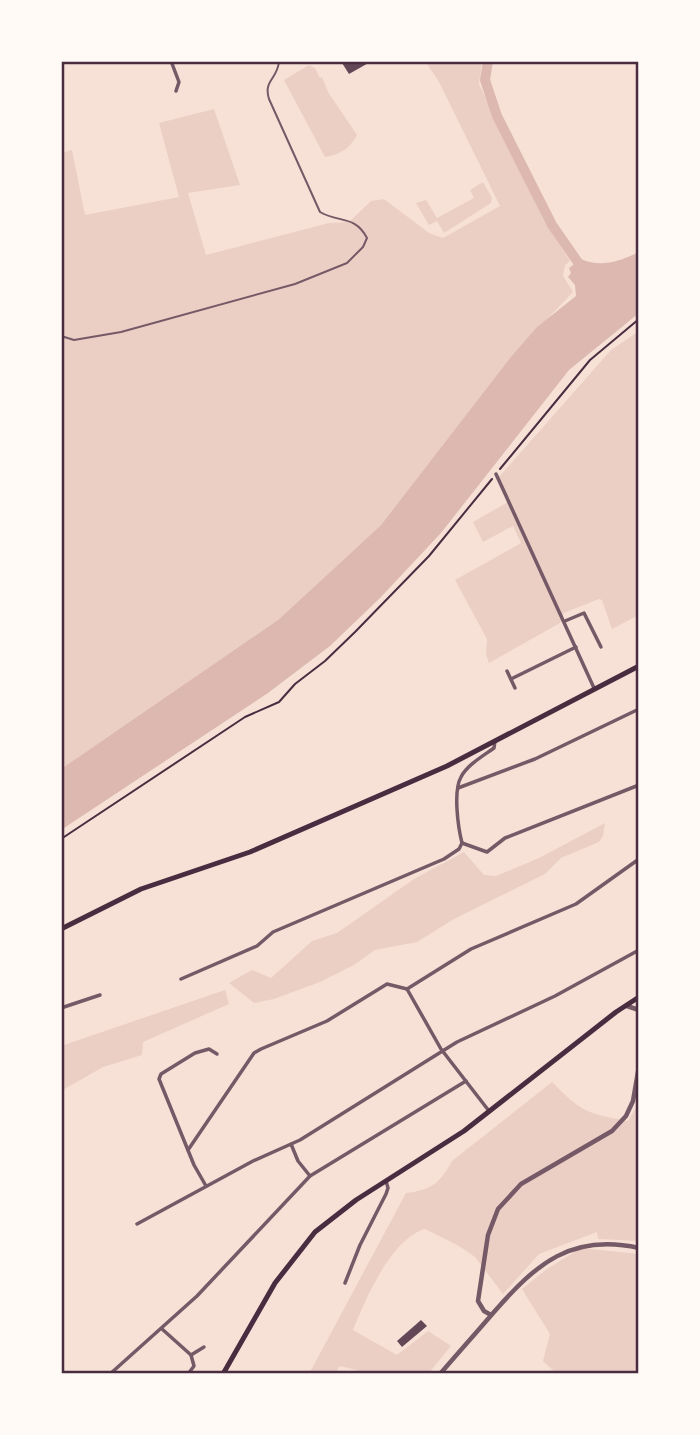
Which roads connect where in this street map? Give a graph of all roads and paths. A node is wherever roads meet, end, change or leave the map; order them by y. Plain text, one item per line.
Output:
1 (171, 61) edge
2 (279, 61) edge
3 (176, 91) dead end
4 (639, 319) edge
5 (61, 336) edge
6 (496, 474) junction
7 (565, 621) junction
8 (576, 647) junction
9 (601, 647) dead end
10 (639, 666) edge
11 (507, 671) dead end
12 (511, 679) junction
13 (515, 688) dead end
14 (595, 690) junction
15 (639, 709) edge
16 (495, 741) junction
17 (639, 785) edge
18 (458, 788) junction
19 (61, 839) edge
20 (462, 843) junction
21 (639, 859) edge
22 (61, 929) edge
23 (639, 950) edge
24 (181, 979) dead end
25 (407, 989) junction
26 (100, 995) dead end
27 (639, 997) edge
28 (626, 1005) junction
29 (61, 1008) edge
30 (639, 1010) edge
31 (443, 1051) junction
32 (217, 1054) dead end
33 (639, 1066) edge
34 (467, 1081) junction
35 (489, 1111) junction
36 (290, 1144) junction
37 (188, 1150) junction
38 (310, 1176) junction
39 (386, 1181) junction
40 (206, 1186) junction
41 (137, 1224) dead end
42 (639, 1248) edge
43 (345, 1283) dead end
44 (491, 1315) junction
45 (161, 1328) junction
46 (204, 1347) dead end
47 (191, 1355) junction
48 (110, 1374) edge
49 (187, 1374) edge
50 (223, 1374) edge
51 (440, 1374) edge

1 - 3 street
2 - 5 lane
4 - 6 path
6 - 7 street
6 - 19 path
7 - 8 street
7 - 9 street
8 - 12 street
8 - 14 street
10 - 14 main road
11 - 12 street
12 - 13 street
14 - 16 main road
15 - 18 street
16 - 18 street
16 - 22 main road
17 - 20 street
18 - 20 street
20 - 24 street
21 - 25 street
23 - 31 street
25 - 31 street
25 - 37 street
26 - 29 street
27 - 28 main road
28 - 30 street
28 - 35 main road
31 - 34 street
31 - 36 street
32 - 37 street
33 - 44 street
34 - 35 street
34 - 38 street
35 - 39 main road
36 - 38 street
36 - 40 street
37 - 40 street
38 - 45 street
39 - 43 street
39 - 50 main road
40 - 41 street
42 - 44 street
44 - 51 street
45 - 47 street
45 - 48 street
46 - 47 street
47 - 49 street

